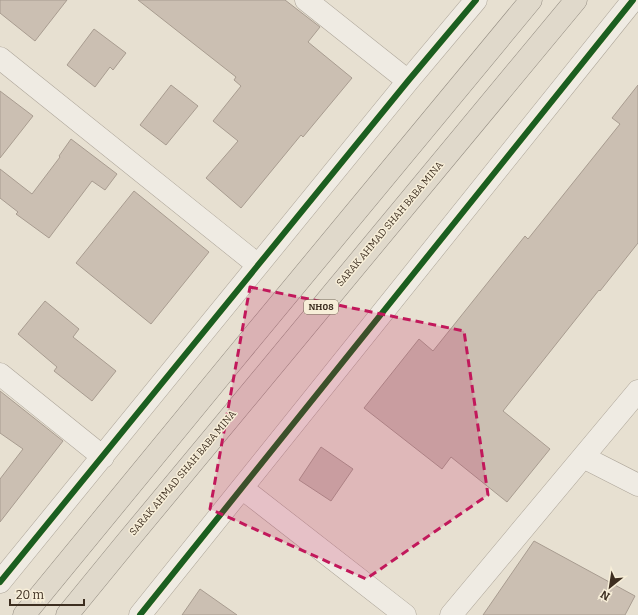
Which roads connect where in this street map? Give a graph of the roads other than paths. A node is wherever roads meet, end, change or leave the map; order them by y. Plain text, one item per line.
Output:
1 (306, 0) edge
2 (476, 0) edge
3 (531, 0) edge
4 (576, 0) edge
5 (633, 0) edge
6 (0, 58) edge
7 (408, 81) junction
8 (258, 265) junction
9 (0, 374) edge
10 (638, 391) edge
11 (102, 457) junction
12 (583, 457) junction
13 (638, 485) edge
14 (242, 488) junction
15 (0, 582) edge
16 (24, 615) edge
17 (67, 615) edge
18 (140, 615) edge
19 (405, 615) edge
20 (450, 615) edge

1 - 7 street
2 - 7 street
3 - 16 highway
4 - 17 highway, SARAK AHMAD SHAH BABA MINA / NH08
5 - 14 street
6 - 8 street
7 - 8 street
8 - 11 street
9 - 11 street
10 - 12 street
11 - 15 street
12 - 13 street
12 - 20 street
14 - 18 street
14 - 19 street

